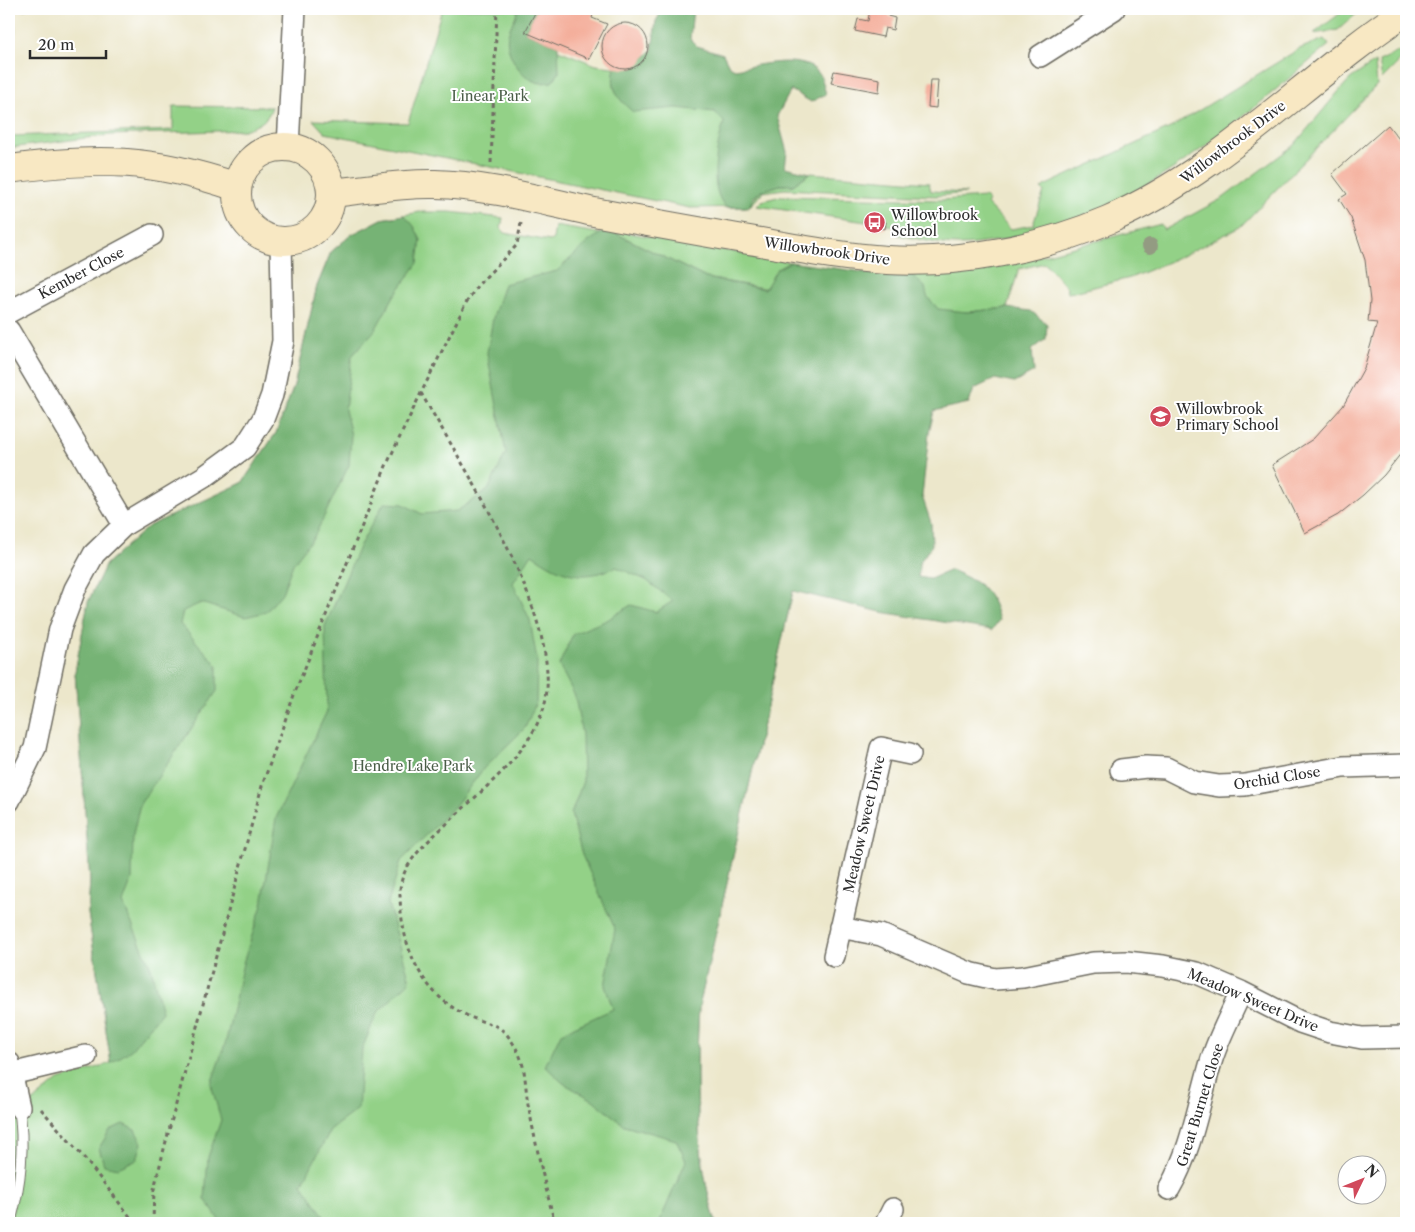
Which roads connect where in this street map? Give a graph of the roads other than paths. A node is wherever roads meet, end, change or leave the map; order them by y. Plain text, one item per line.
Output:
1 (295, 9) edge
2 (1114, 9) edge
3 (1406, 11) edge
4 (1040, 56) dead end
5 (288, 147) junction
6 (9, 169) edge
7 (237, 187) junction
8 (331, 192) junction
9 (152, 235) dead end
10 (281, 241) junction
11 (9, 312) edge
12 (9, 331) edge
13 (124, 525) junction
14 (910, 754) dead end
15 (1406, 765) edge
16 (1121, 770) dead end
17 (9, 801) edge
18 (840, 927) junction
19 (834, 956) dead end
20 (1241, 992) junction
21 (1406, 1037) edge
22 (86, 1056) dead end
23 (10, 1069) edge
24 (19, 1107) joint
25 (1169, 1189) dead end
26 (10, 1223) edge

1 - 5 street
2 - 4 street
3 - 8 street, Willowbrook Drive
5 - 7 street
5 - 8 street
6 - 7 street
7 - 10 street
8 - 10 street
9 - 11 street, Kember Close
10 - 13 street
12 - 13 street
13 - 17 street
14 - 18 street, Meadow Sweet Drive
15 - 16 street, Orchid Close
18 - 19 street, Meadow Sweet Drive
18 - 20 street, Meadow Sweet Drive
20 - 21 street, Meadow Sweet Drive
20 - 25 street, Great Burnet Close
22 - 23 street
23 - 24 street
24 - 26 lane

